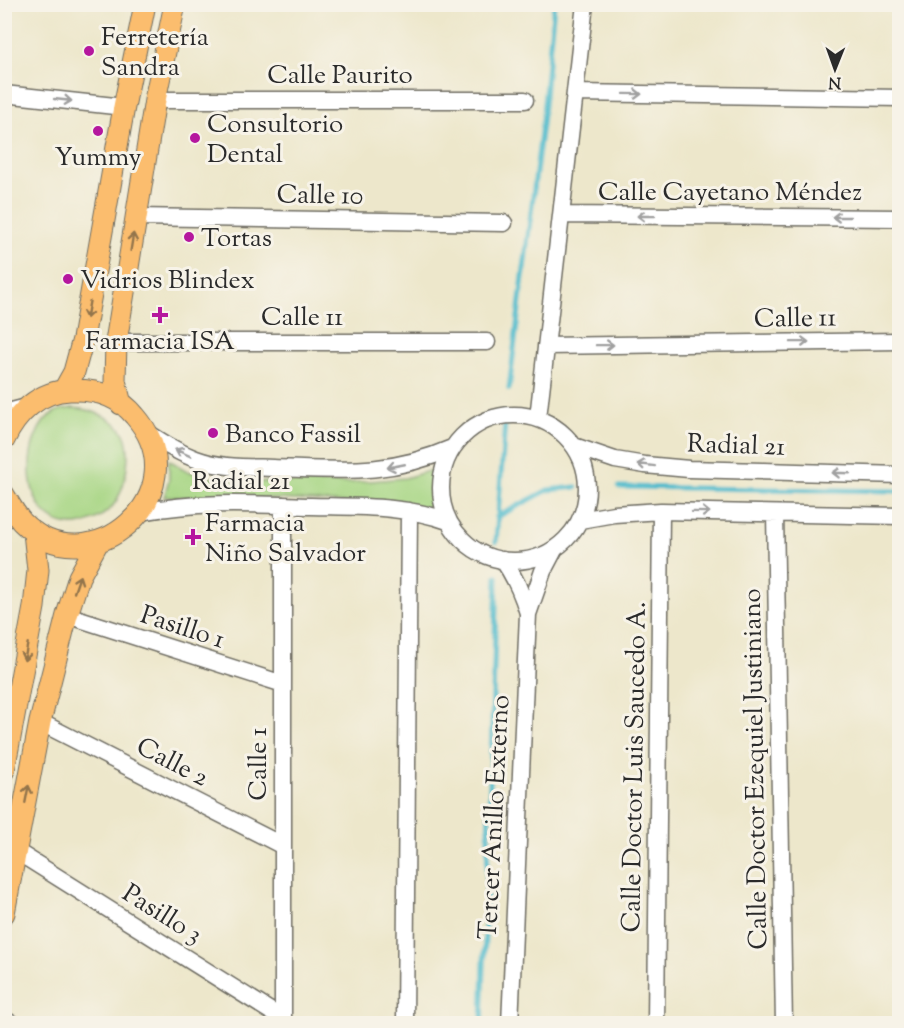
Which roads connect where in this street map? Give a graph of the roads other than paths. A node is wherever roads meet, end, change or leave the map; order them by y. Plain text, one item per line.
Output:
1 (145, 4) edge
2 (585, 4) edge
3 (174, 9) edge
4 (574, 93) junction
5 (4, 94) edge
6 (900, 98) edge
7 (155, 100) junction
8 (525, 100) dead end
9 (124, 107) junction
10 (561, 215) junction
11 (135, 217) junction
12 (900, 218) edge
13 (504, 223) dead end
14 (900, 341) edge
15 (117, 342) junction
16 (487, 342) dead end
17 (546, 346) junction
18 (64, 390) junction
19 (122, 404) junction
20 (27, 407) junction
21 (4, 413) edge
22 (538, 418) junction
23 (148, 433) junction
24 (4, 440) edge
25 (574, 446) junction
26 (452, 448) junction
27 (900, 475) edge
28 (283, 505) junction
29 (8, 509) edge
30 (409, 510) junction
31 (661, 511) junction
32 (141, 512) junction
33 (775, 514) junction
34 (900, 516) edge
35 (580, 520) junction
36 (448, 521) junction
37 (34, 532) junction
38 (98, 542) junction
39 (554, 550) junction
40 (503, 560) junction
41 (528, 614) junction
42 (67, 615) junction
43 (283, 684) junction
44 (10, 713) edge
45 (40, 722) junction
46 (4, 770) edge
47 (283, 846) junction
48 (16, 850) junction
49 (4, 914) edge
50 (4, 1019) edge
51 (283, 1021) edge
52 (12, 1023) edge
53 (405, 1023) edge
54 (510, 1023) edge
55 (656, 1023) edge
56 (784, 1023) edge

1 - 9 main road
2 - 4 street
3 - 7 main road
3 - 9 main road
4 -> 6 street
4 - 10 street
5 -> 9 street
7 - 8 street, Calle Paurito
7 - 11 main road
9 - 11 main road
9 -> 18 main road
12 -> 10 street, Calle Cayetano Méndez
10 - 17 street
11 - 13 street, Calle 10
15 -> 11 main road
17 -> 14 street, Calle 11
15 - 16 street, Calle 11
15 - 19 main road
17 - 22 street
18 - 19 main road
18 - 20 main road
19 - 23 main road
20 - 21 street
20 - 24 main road
22 - 25 street
22 - 26 street
26 -> 23 street, Radial 21
23 - 32 main road
27 -> 25 street, Radial 21
25 - 35 street
26 - 36 street
28 - 30 street, Radial 21
28 - 32 street, Radial 21
28 - 43 street, Calle 1
29 - 37 main road
30 - 36 street, Radial 21
30 - 53 street
31 -> 33 street
31 - 35 street
31 - 55 street, Calle Doctor Luis Saucedo A.
32 - 38 main road
33 - 34 street
33 - 56 street, Calle Doctor Ezequiel Justiniano
35 - 39 street
36 - 40 street
37 - 38 main road
37 -> 44 main road
42 -> 38 main road
39 - 40 street
39 - 41 street, Tercer Anillo Externo
40 - 41 street, Tercer Anillo Externo
41 - 54 street, Tercer Anillo Externo
42 - 43 street, Pasillo 1
42 - 45 main road
43 - 47 street, Calle 1
44 - 46 main road
45 - 47 street, Calle 2
48 -> 45 main road
47 - 51 street, Calle 1
48 - 49 main road
48 - 51 street, Pasillo 3
50 - 52 street

